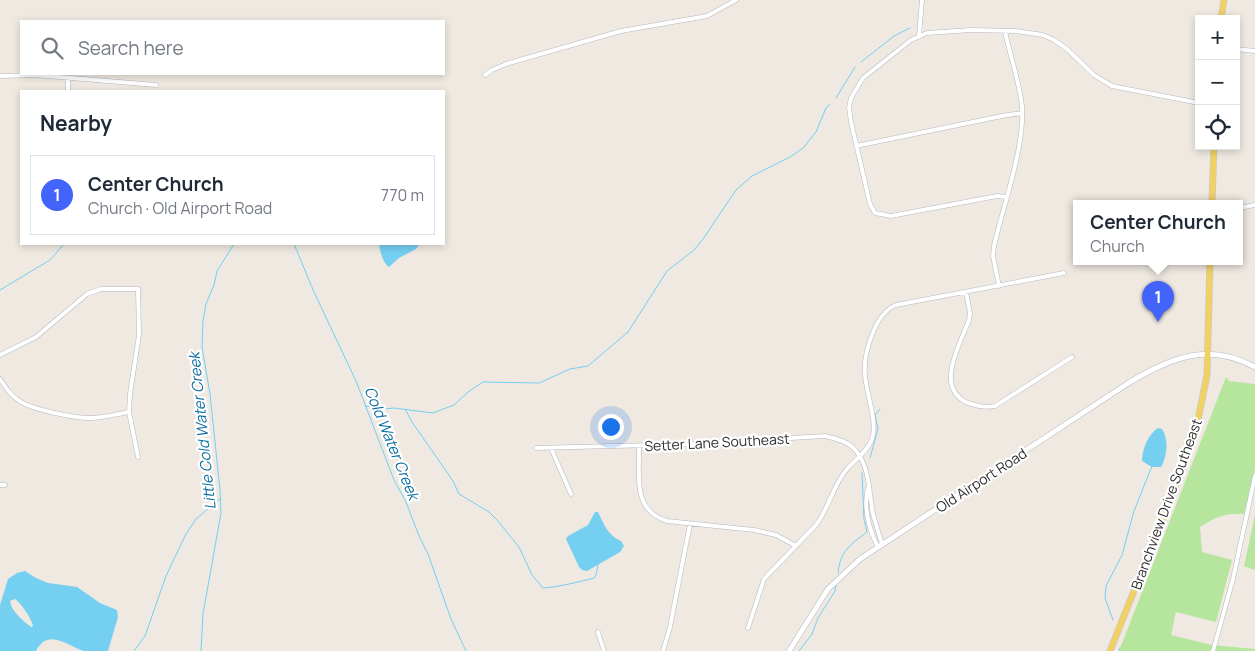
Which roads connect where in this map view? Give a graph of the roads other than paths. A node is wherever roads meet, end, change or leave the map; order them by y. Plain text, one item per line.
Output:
1 (736, 0) edge
2 (922, 0) edge
3 (1224, 0) edge
4 (1222, 15) edge
5 (1005, 30) junction
6 (919, 36) junction
7 (1240, 49) edge
8 (1255, 51) edge
9 (485, 75) dead end
10 (0, 76) edge
11 (68, 78) junction
12 (156, 85) dead end
13 (68, 90) edge
14 (1195, 102) edge
15 (1022, 114) junction
16 (856, 146) junction
17 (1214, 150) edge
18 (1006, 197) junction
19 (1212, 200) edge
20 (1210, 265) edge
21 (1064, 273) dead end
22 (999, 286) junction
23 (966, 292) junction
24 (1208, 353) junction
25 (0, 355) edge
26 (1072, 356) dead end
27 (1255, 367) edge
28 (0, 379) edge
29 (129, 412) junction
30 (639, 446) junction
31 (536, 448) dead end
32 (551, 448) junction
33 (138, 456) dead end
34 (860, 456) junction
35 (1255, 476) edge
36 (571, 494) dead end
37 (690, 524) junction
38 (796, 546) junction
39 (880, 546) junction
40 (748, 628) dead end
41 (598, 632) dead end
42 (604, 651) edge
43 (663, 651) edge
44 (788, 651) edge
45 (1110, 651) edge
46 (1213, 651) edge

1 - 9 street
2 - 6 street
3 - 4 main road
5 - 6 street
5 - 14 street
5 - 15 street
6 - 16 street
7 - 8 street
10 - 11 street
11 - 12 street
11 - 13 street
15 - 16 street
15 - 18 street
16 - 18 street
17 - 19 main road
18 - 22 street
20 - 24 main road, Branchview Drive Southeast
21 - 22 street
22 - 23 street
23 - 26 street
23 - 34 street
24 - 27 street
24 - 39 street, Old Airport Road
24 - 45 main road, Branchview Drive Southeast
25 - 29 street
28 - 29 street
29 - 33 street
30 - 32 street, Setter Lane Southeast
30 - 34 street, Setter Lane Southeast
30 - 37 street
31 - 32 street, Setter Lane Southeast
32 - 36 street
34 - 38 street
34 - 39 street
35 - 46 street
37 - 38 street
37 - 43 street
38 - 40 street
39 - 44 street, Old Airport Road
41 - 42 street

